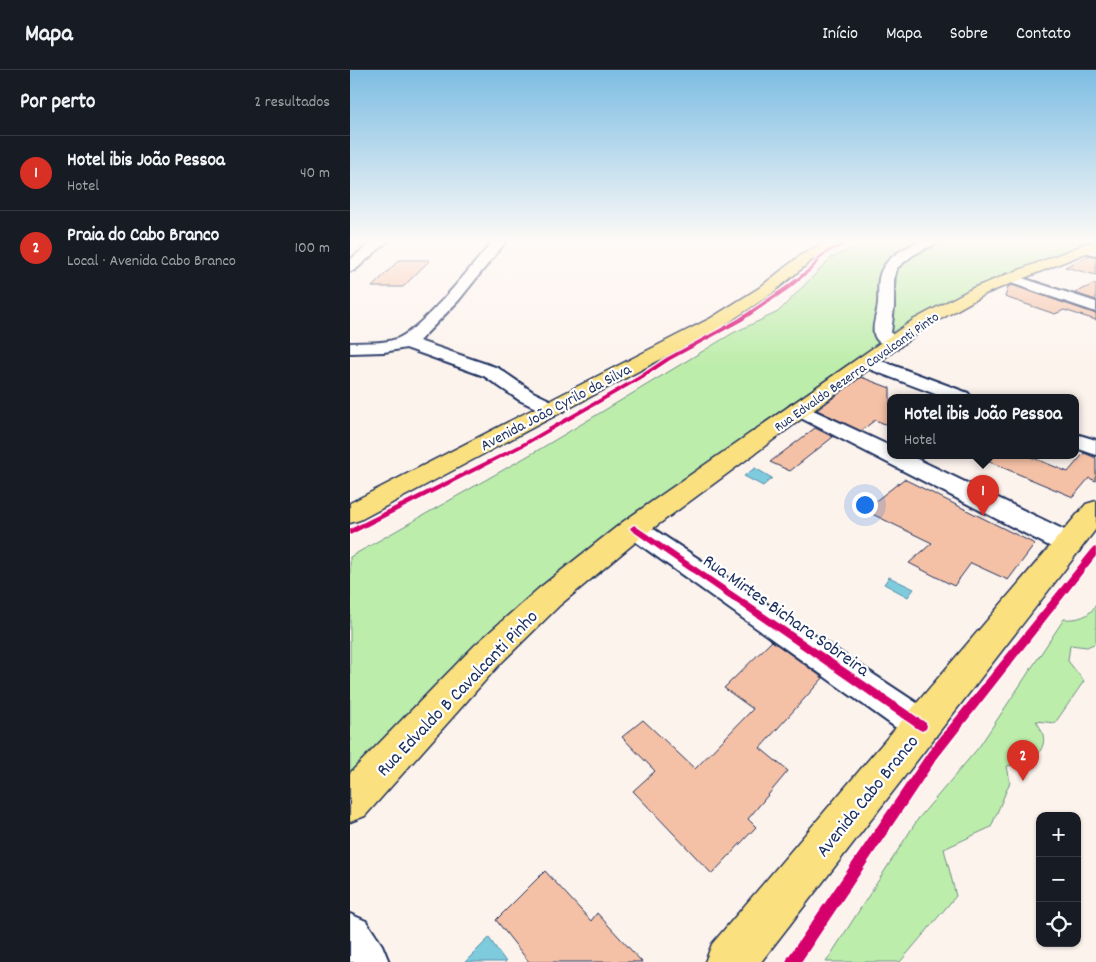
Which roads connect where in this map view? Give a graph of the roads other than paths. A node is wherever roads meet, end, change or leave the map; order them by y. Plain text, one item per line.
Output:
1 (463, 282) edge
2 (771, 282) edge
3 (776, 282) edge
4 (887, 282) edge
5 (1001, 282) edge
6 (1021, 282) edge
7 (759, 295) junction
8 (1096, 307) edge
9 (412, 337) junction
10 (894, 343) junction
11 (350, 348) edge
12 (868, 362) junction
13 (953, 394) edge
14 (551, 408) junction
15 (798, 410) junction
16 (1079, 442) edge
17 (1096, 448) edge
18 (887, 454) edge
19 (897, 459) edge
20 (1096, 510) edge
21 (350, 514) edge
22 (634, 528) junction
23 (1069, 544) junction
24 (922, 726) junction
25 (350, 802) edge
26 (350, 937) edge
27 (365, 962) edge
28 (730, 962) edge

1 - 9 street
2 - 7 main road, Avenida João Cyrilo da Silva
3 - 7 main road, Avenida João Cyrilo da Silva
4 - 10 street
5 - 10 main road, Rua Edvaldo Bezerra Cavalcanti Pinto
6 - 8 street
7 - 14 main road, Avenida João Cyrilo da Silva
9 - 11 street
9 - 14 street
10 - 12 main road, Rua Edvaldo Bezerra Cavalcanti Pinto
12 - 13 street
12 - 15 main road, Rua Edvaldo Bezerra Cavalcanti Pinto
14 - 21 main road, Avenida João Cyrilo da Silva
15 - 18 street
15 - 22 main road, Rua Edvaldo Bezerra Cavalcanti Pinto
16 - 17 street
19 - 23 street
20 - 23 main road, Avenida Cabo Branco
22 - 24 street, Rua Mirtes Bichara Sobreira
22 - 25 main road, Rua Edvaldo B Cavalcanti Pinho
23 - 24 main road, Avenida Cabo Branco
24 - 28 main road, Avenida Cabo Branco
26 - 27 street

